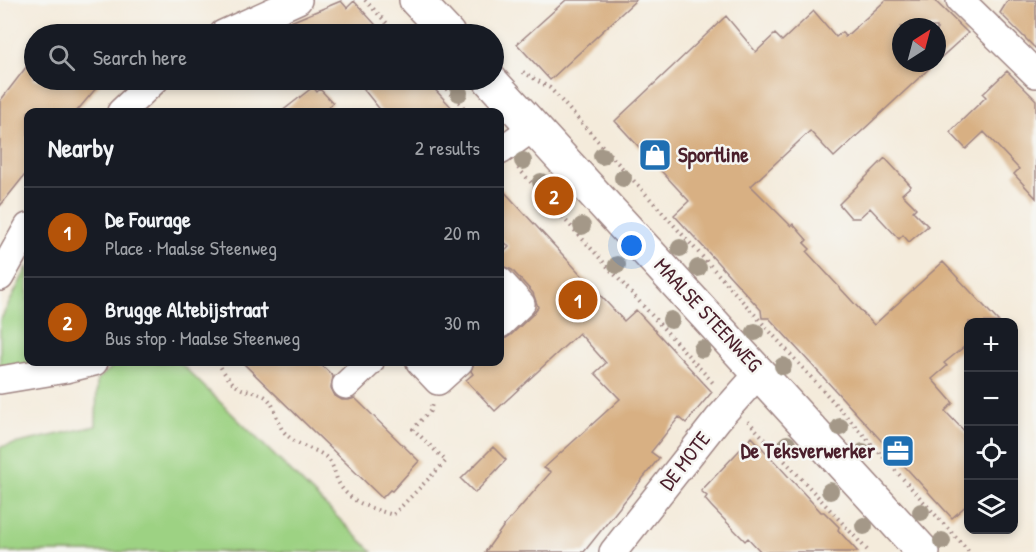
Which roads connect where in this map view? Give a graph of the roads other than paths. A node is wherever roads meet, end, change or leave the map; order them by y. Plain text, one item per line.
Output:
1 (298, 0) edge
2 (416, 0) edge
3 (960, 0) edge
4 (245, 24) edge
5 (439, 24) edge
6 (1036, 74) edge
7 (144, 90) edge
8 (499, 90) edge
9 (125, 108) edge
10 (534, 127) junction
11 (504, 147) edge
12 (24, 234) edge
13 (0, 277) edge
14 (504, 285) edge
15 (504, 320) edge
16 (78, 366) edge
17 (366, 366) edge
18 (446, 366) edge
19 (429, 371) edge
20 (760, 372) junction
21 (0, 380) edge
22 (346, 384) dead end
23 (613, 552) edge
24 (923, 552) edge

1 - 4 street
2 - 5 main road
3 - 6 street
7 - 9 street
8 - 10 main road, MAALSE STEENWEG
10 - 11 street
10 - 20 main road, MAALSE STEENWEG
12 - 13 street
14 - 15 street
16 - 21 street
17 - 22 street
18 - 19 street
20 - 23 street, DE MOTE
20 - 24 main road, MAALSE STEENWEG

